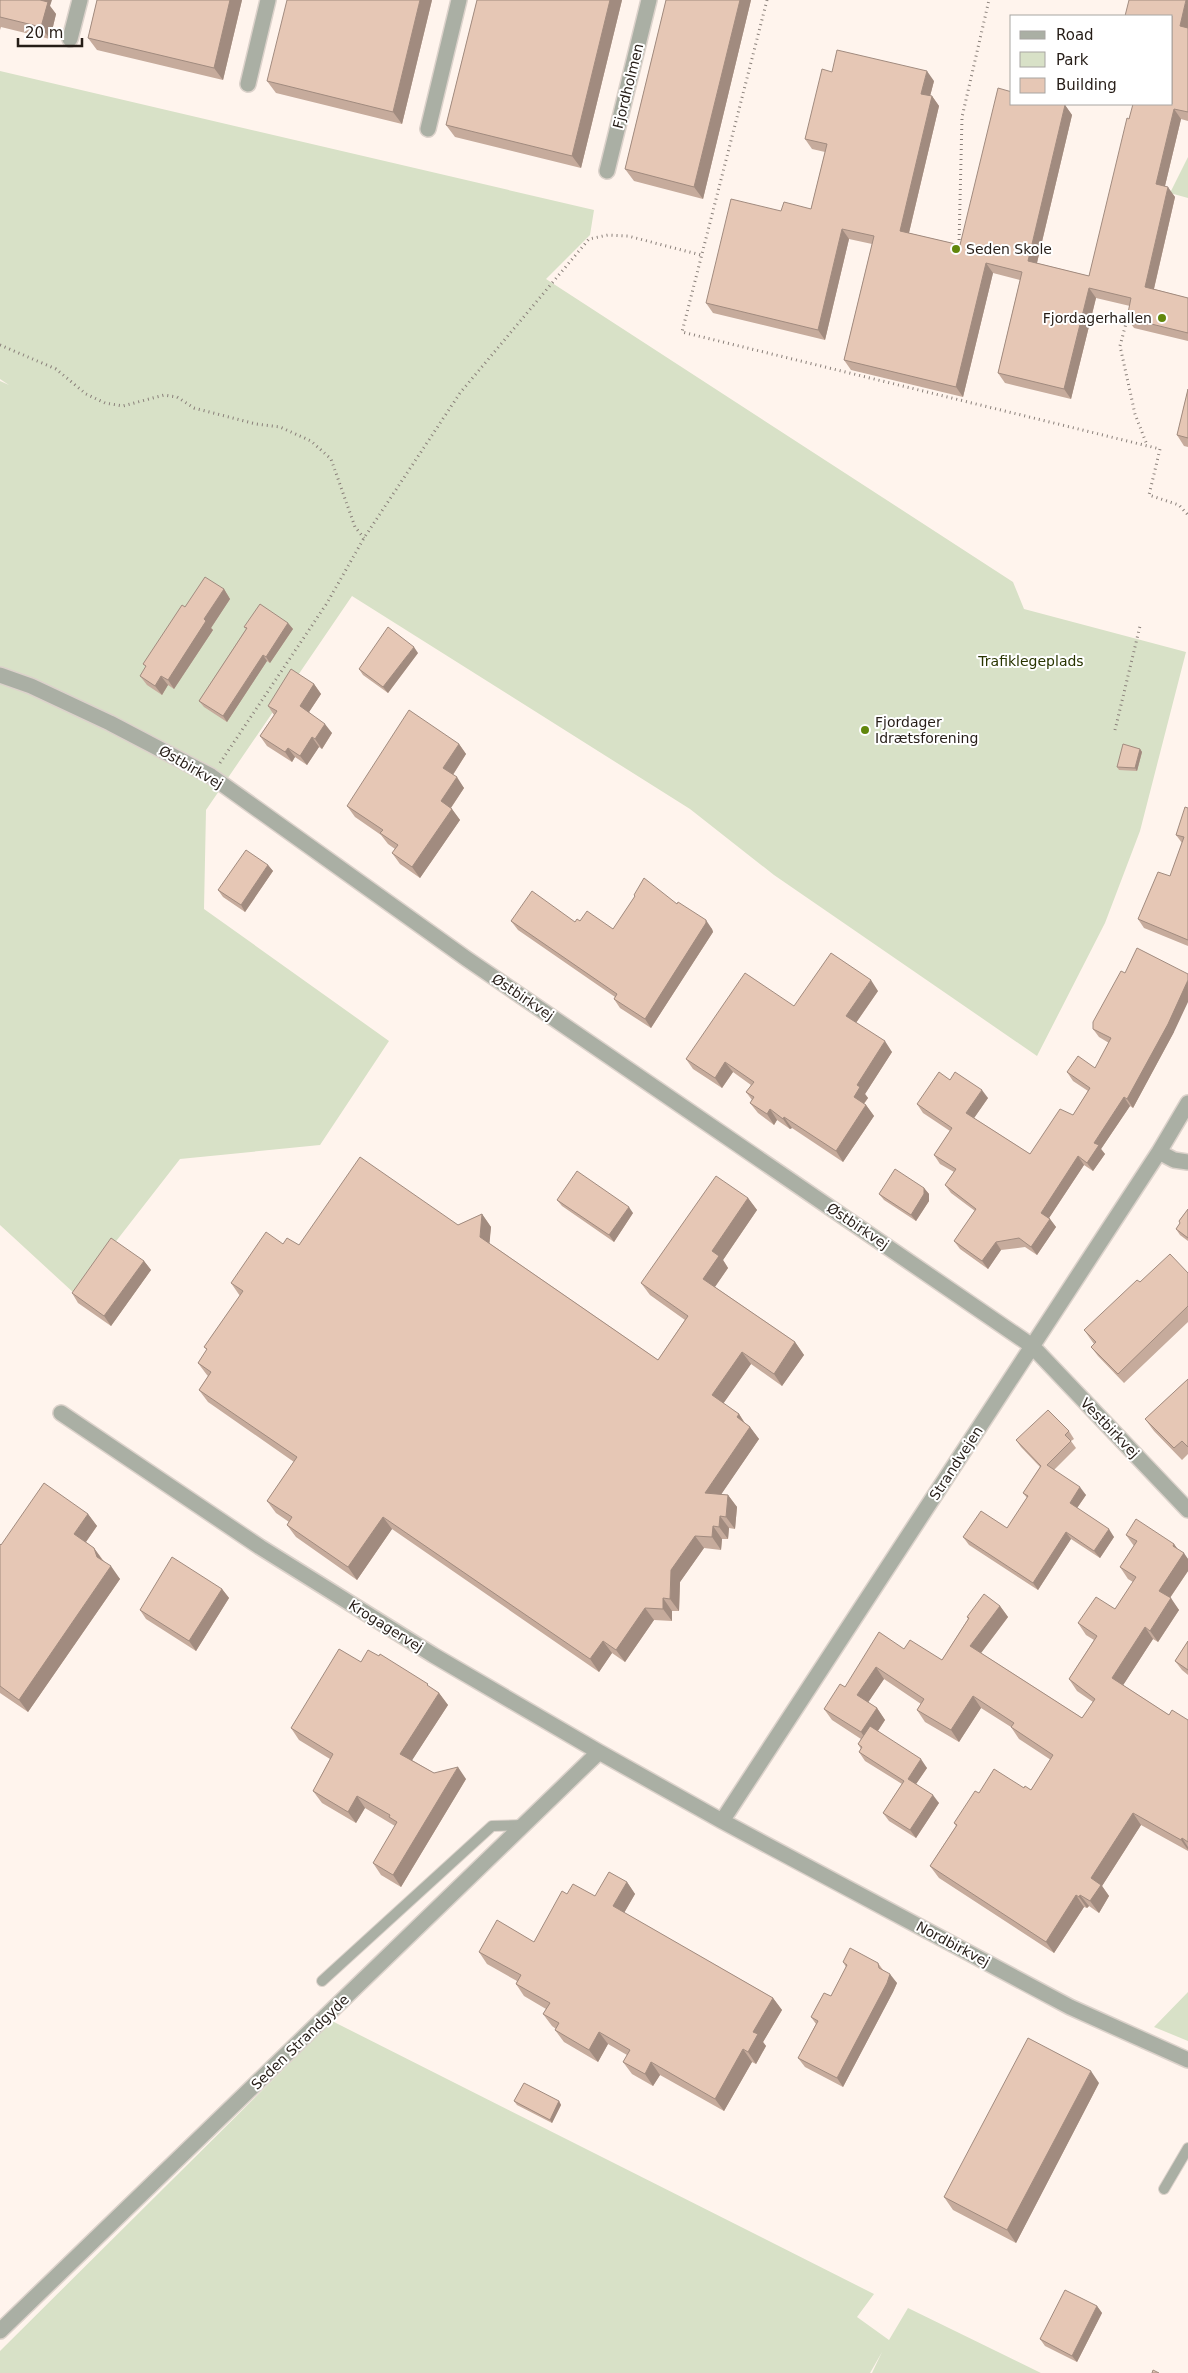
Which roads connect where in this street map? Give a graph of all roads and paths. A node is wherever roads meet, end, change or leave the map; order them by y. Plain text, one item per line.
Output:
1 (80, 0) edge
2 (268, 0) edge
3 (459, 0) edge
4 (650, 0) edge
5 (767, 0) edge
6 (989, 0) edge
7 (70, 39) dead end
8 (248, 84) dead end
9 (428, 129) dead end
10 (607, 171) dead end
11 (959, 245) edge
12 (702, 255) junction
13 (1129, 311) edge
14 (0, 345) edge
15 (1147, 446) junction
16 (1188, 515) edge
17 (364, 538) junction
18 (1140, 626) dead end
19 (0, 675) edge
20 (1115, 730) dead end
21 (211, 776) junction
22 (1188, 1103) edge
23 (1159, 1152) junction
24 (1188, 1162) edge
25 (1032, 1346) junction
26 (61, 1413) dead end
27 (1188, 1510) edge
28 (599, 1752) junction
29 (722, 1821) junction
30 (523, 1826) junction
31 (322, 1981) dead end
32 (1188, 2060) edge
33 (1188, 2148) edge
34 (1164, 2189) dead end
35 (0, 2331) edge

1 - 7 street
2 - 8 street
3 - 9 street
4 - 10 street, Fjordholmen
5 - 12 path
6 - 11 path
12 - 15 path
12 - 17 path
13 - 15 path
14 - 17 path
15 - 16 path
17 - 21 path
18 - 20 path
19 - 21 street, Østbirkvej
21 - 25 street, Østbirkvej
22 - 23 street, Strandvejen
23 - 24 street
23 - 25 street, Strandvejen
25 - 27 street, Vestbirkvej
25 - 29 street, Strandvejen
26 - 28 street, Krogagervej
28 - 29 street, Krogagervej
28 - 30 street, Seden Strandgyde
29 - 32 street, Nordbirkvej
30 - 31 lane
30 - 35 street, Seden Strandgyde
33 - 34 lane

